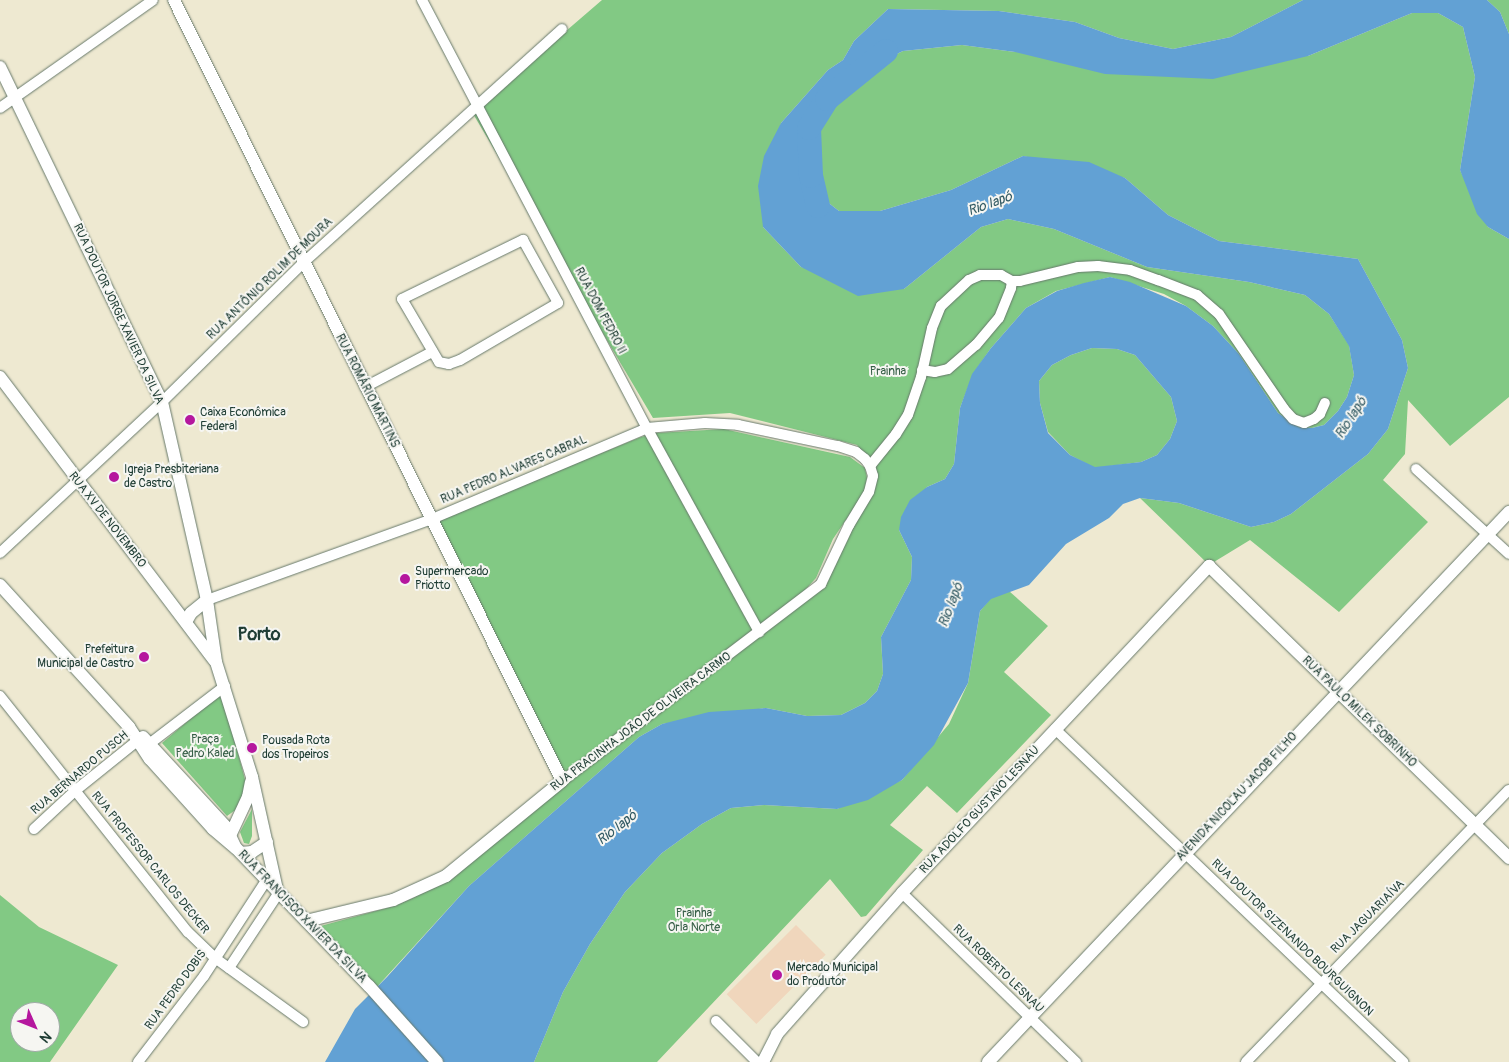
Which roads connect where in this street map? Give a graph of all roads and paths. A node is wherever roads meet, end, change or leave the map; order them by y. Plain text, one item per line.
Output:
1 (154, 0) edge
2 (174, 0) edge
3 (422, 0) edge
4 (562, 29) dead end
5 (0, 67) edge
6 (15, 98) junction
7 (477, 104) junction
8 (0, 108) edge
9 (303, 263) junction
10 (1012, 281) junction
11 (432, 352) junction
12 (922, 370) junction
13 (0, 377) edge
14 (365, 388) junction
15 (162, 402) junction
16 (1325, 403) dead end
17 (646, 428) junction
18 (870, 466) junction
19 (1416, 469) dead end
20 (77, 481) junction
21 (1509, 512) edge
22 (432, 519) junction
23 (1488, 534) junction
24 (0, 553) edge
25 (1509, 554) edge
26 (1209, 566) joint
27 (0, 585) edge
28 (207, 600) junction
29 (186, 622) junction
30 (211, 628) junction
31 (759, 632) junction
32 (197, 636) junction
33 (216, 662) junction
34 (225, 686) junction
35 (1338, 691) junction
36 (0, 696) edge
37 (1055, 729) junction
38 (143, 743) junction
39 (252, 777) junction
40 (562, 781) junction
41 (76, 790) junction
42 (1509, 790) edge
43 (1475, 825) junction
44 (34, 829) dead end
45 (267, 842) junction
46 (234, 845) junction
47 (1185, 853) junction
48 (1509, 858) edge
49 (266, 881) junction
50 (902, 893) junction
51 (278, 894) junction
52 (306, 921) junction
53 (215, 958) junction
54 (229, 968) junction
55 (1322, 982) junction
56 (1030, 1018) junction
57 (716, 1021) dead end
58 (303, 1022) dead end
59 (138, 1062) edge
60 (437, 1062) edge
61 (757, 1062) edge
62 (763, 1062) edge
63 (988, 1062) edge
64 (1076, 1062) edge
65 (1246, 1062) edge
66 (1404, 1062) edge

1 - 6 street
2 - 9 street, RUA ROMÁRIO MARTINS
3 - 7 street, RUA DOM PEDRO II
4 - 7 street, RUA ANTÔNIO ROLIM DE MOURA
5 - 6 street, RUA DOUTOR JORGE XAVIER DA SILVA
6 - 8 street
6 - 15 street, RUA DOUTOR JORGE XAVIER DA SILVA
7 - 9 street, RUA ANTÔNIO ROLIM DE MOURA
7 - 17 street, RUA DOM PEDRO II
9 - 14 street, RUA ROMÁRIO MARTINS
9 - 15 street, RUA ANTÔNIO ROLIM DE MOURA
10 - 12 street
10 - 12 street
10 - 16 street
11 - 11 street
11 - 14 street
12 - 18 street
13 - 20 street, RUA XV DE NOVEMBRO
14 - 22 street, RUA ROMÁRIO MARTINS
15 - 20 street, RUA ANTÔNIO ROLIM DE MOURA
15 - 28 street, RUA DOUTOR JORGE XAVIER DA SILVA
17 - 18 street, RUA PEDRO ALVARES CABRAL
17 - 22 street, RUA PEDRO ALVARES CABRAL
17 - 31 street, RUA DOM PEDRO II
18 - 31 street, RUA PRACINHA JOÃO DE OLIVEIRA CARMO
19 - 23 street
20 - 24 street, RUA ANTÔNIO ROLIM DE MOURA
20 - 29 street, RUA XV DE NOVEMBRO
21 - 23 street, AVENIDA NICOLAU JACOB FILHO
22 - 28 street, RUA PEDRO ALVARES CABRAL
22 - 40 street, RUA ROMÁRIO MARTINS
23 - 25 street
23 - 35 street, AVENIDA NICOLAU JACOB FILHO
26 - 35 street, RUA PAULO MILEK SOBRINHO
26 - 37 street, RUA ADOLFO GUSTAVO LESNAU
27 - 38 street, RUA FRANCISCO XAVIER DA SILVA
28 - 29 street
28 - 30 street, RUA DOUTOR JORGE XAVIER DA SILVA
29 - 32 street, RUA XV DE NOVEMBRO
30 - 32 street
30 - 33 street, RUA DOUTOR JORGE XAVIER DA SILVA
31 - 40 street, RUA PRACINHA JOÃO DE OLIVEIRA CARMO
32 - 33 street, RUA XV DE NOVEMBRO
33 - 34 street
34 - 38 street
34 - 39 street
35 - 43 street, RUA PAULO MILEK SOBRINHO
35 - 47 street, AVENIDA NICOLAU JACOB FILHO
36 - 41 street, RUA PROFESSOR CARLOS DECKER
37 - 47 street, RUA DOUTOR SIZENANDO BOURGUIGNON
37 - 50 street, RUA ADOLFO GUSTAVO LESNAU
38 - 41 street, RUA BERNARDO PUSCH
38 - 46 street, RUA FRANCISCO XAVIER DA SILVA
39 - 45 street
39 - 46 street
40 - 52 street, RUA PRACINHA JOÃO DE OLIVEIRA CARMO
41 - 44 street, RUA BERNARDO PUSCH
41 - 53 street, RUA PROFESSOR CARLOS DECKER
42 - 43 street, RUA JAGUARIAÍVA
43 - 48 street, RUA PAULO MILEK SOBRINHO
43 - 55 street, RUA JAGUARIAÍVA
45 - 46 street
45 - 51 street
46 - 49 street, RUA FRANCISCO XAVIER DA SILVA
47 - 55 street, RUA DOUTOR SIZENANDO BOURGUIGNON
47 - 56 street, AVENIDA NICOLAU JACOB FILHO
49 - 51 street, RUA FRANCISCO XAVIER DA SILVA
49 - 53 street, RUA PEDRO DOBIS
50 - 56 street, RUA ROBERTO LESNAU
50 - 62 street, RUA ADOLFO GUSTAVO LESNAU
51 - 52 street, RUA FRANCISCO XAVIER DA SILVA
51 - 54 street
52 - 60 street, RUA FRANCISCO XAVIER DA SILVA
53 - 54 street, RUA PROFESSOR CARLOS DECKER
53 - 59 street, RUA PEDRO DOBIS
54 - 58 street, RUA PROFESSOR CARLOS DECKER
55 - 65 street, RUA JAGUARIAÍVA
55 - 66 street, RUA DOUTOR SIZENANDO BOURGUIGNON
56 - 63 street, AVENIDA NICOLAU JACOB FILHO
56 - 64 street, RUA ROBERTO LESNAU
57 - 61 street

